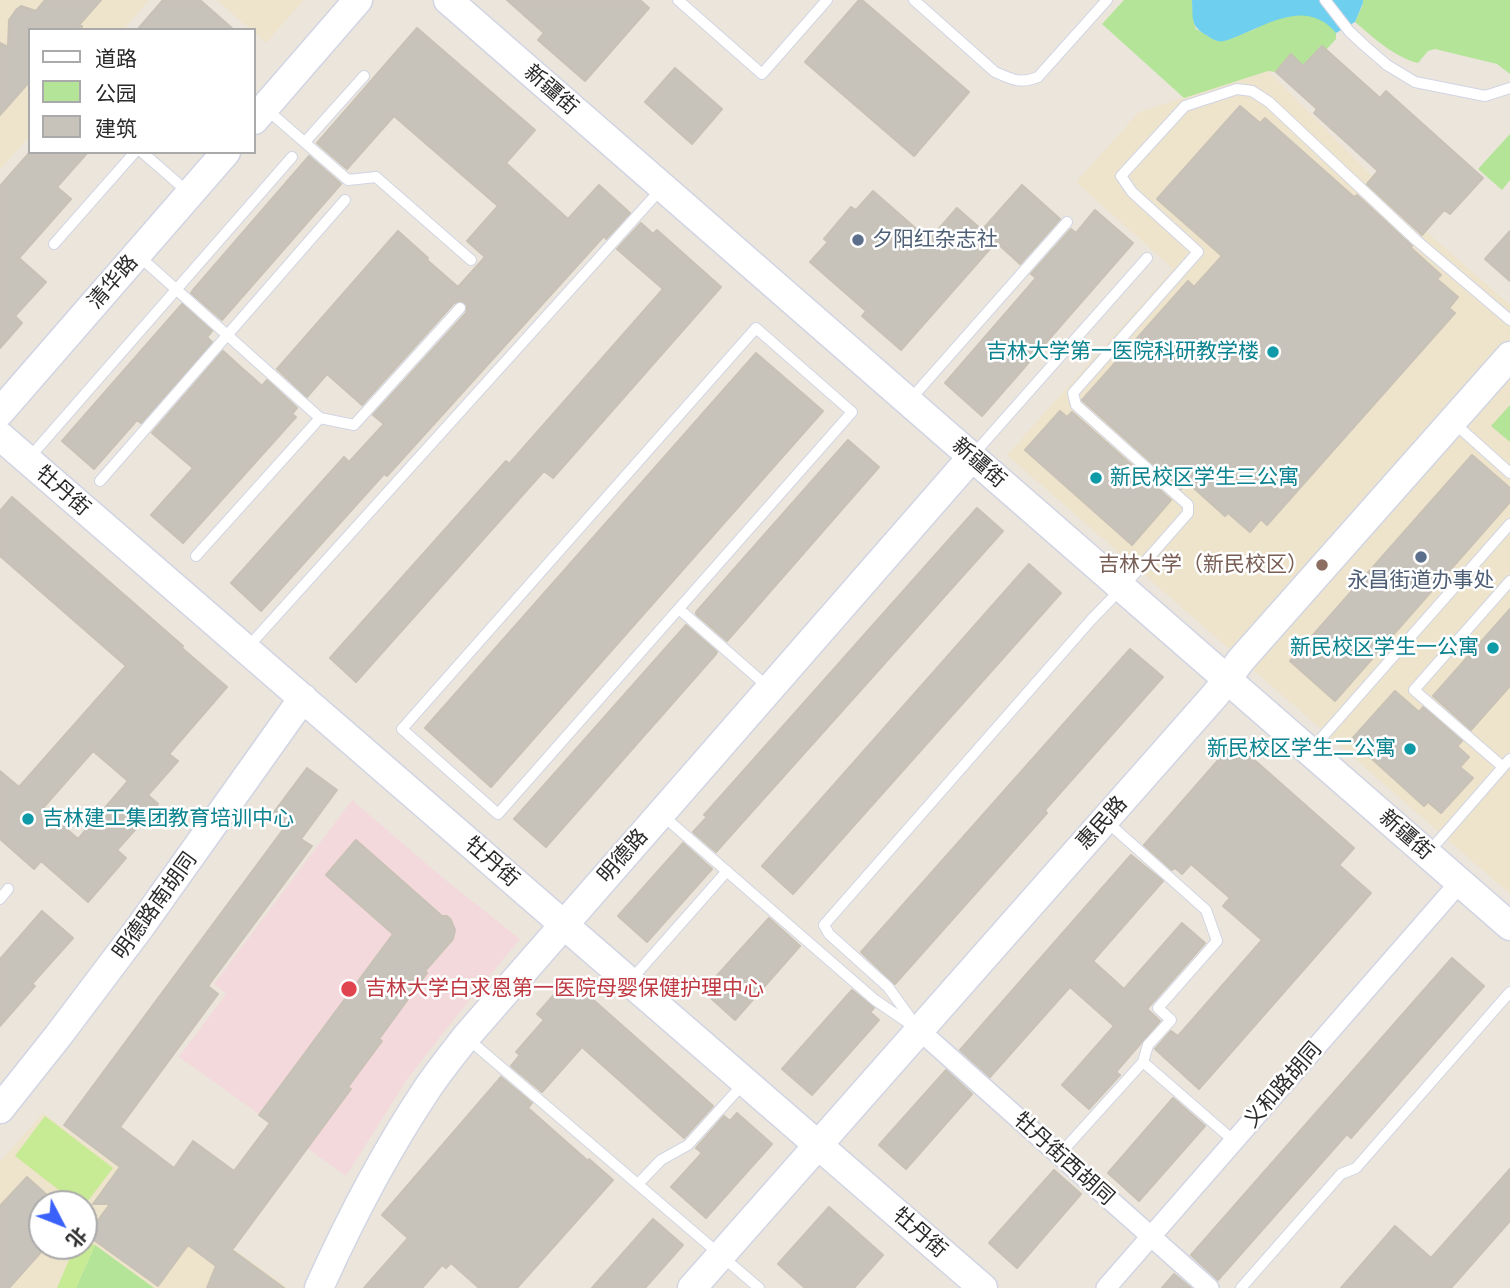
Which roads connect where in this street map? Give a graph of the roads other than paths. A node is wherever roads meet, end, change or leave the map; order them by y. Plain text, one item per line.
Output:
1 (358, 0) edge
2 (448, 0) edge
3 (678, 0) edge
4 (827, 0) edge
5 (914, 0) edge
6 (1107, 0) edge
7 (1325, 0) edge
8 (363, 76) dead end
9 (1510, 88) edge
10 (259, 114) edge
11 (305, 142) junction
12 (133, 154) edge
13 (144, 154) edge
14 (224, 154) edge
15 (292, 157) dead end
16 (663, 188) junction
17 (190, 194) junction
18 (345, 200) dead end
19 (1067, 222) dead end
20 (54, 244) dead end
21 (137, 254) junction
22 (1147, 258) dead end
23 (471, 260) dead end
24 (176, 290) junction
25 (460, 308) dead end
26 (1510, 320) edge
27 (227, 335) junction
28 (1510, 356) edge
29 (908, 401) junction
30 (0, 412) edge
31 (320, 418) junction
32 (1452, 421) junction
33 (0, 436) edge
34 (972, 457) junction
35 (28, 460) junction
36 (1510, 473) edge
37 (100, 481) dead end
38 (1510, 524) edge
39 (196, 556) dead end
40 (1510, 581) edge
41 (1123, 587) junction
42 (679, 609) junction
43 (246, 649) junction
44 (1227, 679) junction
45 (770, 688) junction
46 (303, 698) junction
47 (1310, 751) junction
48 (1506, 763) edge
49 (660, 813) junction
50 (1105, 820) junction
51 (1427, 854) junction
52 (727, 871) junction
53 (1460, 882) junction
54 (8, 889) dead end
55 (0, 898) edge
56 (564, 924) junction
57 (1510, 926) edge
58 (630, 981) junction
59 (1510, 992) edge
60 (919, 1030) junction
61 (466, 1037) junction
62 (1143, 1062) junction
63 (746, 1081) junction
64 (0, 1109) edge
65 (1234, 1141) junction
66 (818, 1144) junction
67 (1059, 1155) junction
68 (638, 1184) junction
69 (1150, 1237) junction
70 (721, 1255) junction
71 (319, 1288) edge
72 (692, 1288) edge
73 (759, 1288) edge
74 (984, 1288) edge
75 (1106, 1288) edge
76 (1209, 1288) edge
77 (1241, 1288) edge

1 - 10 street
2 - 16 street, 新疆街
3 - 4 lane
5 - 6 lane
7 - 9 lane
8 - 11 lane
10 - 11 lane
11 - 23 lane
12 - 20 lane
13 - 17 lane
14 - 17 street, 清华路
15 - 24 lane
16 - 29 street, 新疆街
16 - 43 lane
17 - 21 street, 清华路
18 - 27 lane
19 - 29 lane
21 - 24 lane
21 - 30 street, 清华路
22 - 34 lane
24 - 27 lane
24 - 35 lane
25 - 31 lane
26 - 41 lane
27 - 31 lane
27 - 37 lane
28 - 32 street, 惠民路
29 - 34 street, 新疆街
31 - 39 lane
32 - 36 lane
32 - 44 street, 惠民路
33 - 35 street, 牡丹街
34 - 41 street, 新疆街
34 - 45 street, 明德路
35 - 43 street, 牡丹街
38 - 47 lane
40 - 48 lane
41 - 44 street, 新疆街
41 - 60 lane
42 - 42 lane
42 - 45 lane
43 - 46 street, 牡丹街
44 - 47 street, 新疆街
44 - 50 street, 惠民路
45 - 49 street, 明德路
46 - 56 street, 牡丹街
46 - 64 street, 明德路南胡同
47 - 51 street, 新疆街
48 - 51 lane
49 - 52 lane
49 - 56 street, 明德路
50 - 60 street, 惠民路
50 - 62 lane
51 - 53 street, 新疆街
52 - 58 lane
52 - 60 lane
53 - 57 street, 新疆街
53 - 65 street, 义和路胡同
54 - 55 lane
56 - 58 street, 牡丹街
56 - 61 street, 明德路
58 - 63 street, 牡丹街
59 - 77 lane
60 - 66 street, 惠民路
60 - 67 street, 牡丹街西胡同
61 - 68 lane
61 - 71 street, 明德路
62 - 65 lane
62 - 67 lane
63 - 66 street, 牡丹街
63 - 68 lane
65 - 69 street, 义和路胡同
66 - 70 street, 惠民路
66 - 74 street, 牡丹街
67 - 69 street, 牡丹街西胡同
68 - 70 lane
69 - 75 street, 义和路胡同
69 - 76 street, 牡丹街西胡同
70 - 72 street, 惠民路
70 - 73 lane

